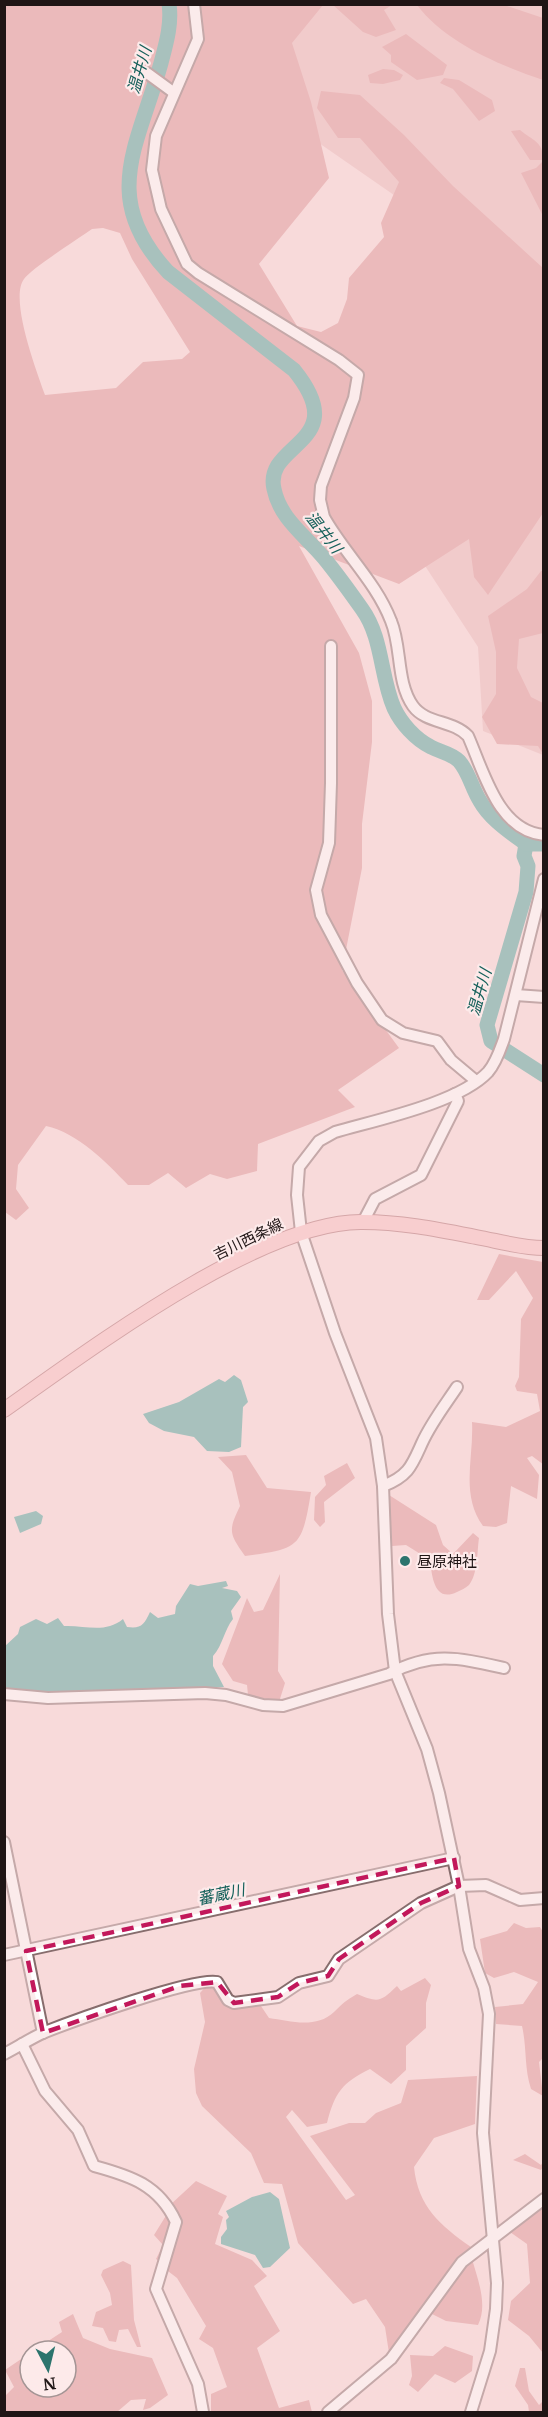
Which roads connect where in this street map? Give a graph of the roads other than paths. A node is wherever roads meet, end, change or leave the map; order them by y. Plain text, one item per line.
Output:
1 (194, 4) edge
2 (147, 73) dead end
3 (172, 91) junction
4 (331, 646) dead end
5 (543, 835) edge
6 (543, 879) edge
7 (516, 995) junction
8 (543, 997) edge
9 (476, 1081) junction
10 (455, 1095) junction
11 (363, 1222) junction
12 (301, 1232) junction
13 (543, 1248) edge
14 (457, 1387) dead end
15 (4, 1410) edge
16 (383, 1486) junction
17 (504, 1668) dead end
18 (395, 1671) junction
19 (4, 1694) edge
20 (4, 1842) edge
21 (454, 1858) junction
22 (459, 1886) junction
23 (543, 1898) edge
24 (27, 1953) junction
25 (4, 1955) edge
26 (43, 2033) junction
27 (22, 2044) junction
28 (4, 2054) edge
29 (543, 2199) edge
30 (494, 2237) junction
31 (202, 2412) edge
32 (328, 2412) edge
33 (471, 2412) edge

1 - 3 street
2 - 3 street
3 - 5 street
4 - 9 street
6 - 7 street
7 - 8 street
7 - 9 street
9 - 10 street
10 - 11 street
10 - 12 street
11 - 12 main road, 吉川西条線
11 - 13 main road, 吉川西条線
12 - 15 main road, 吉川西条線
12 - 16 street
14 - 16 street
16 - 18 street
17 - 18 street
18 - 19 street
18 - 21 street
20 - 24 street
21 - 22 street
21 - 24 street
22 - 23 street
22 - 26 street
22 - 30 street
24 - 25 street
24 - 26 street
26 - 27 street
27 - 28 street
27 - 31 street
29 - 30 street
30 - 32 street
30 - 33 street

